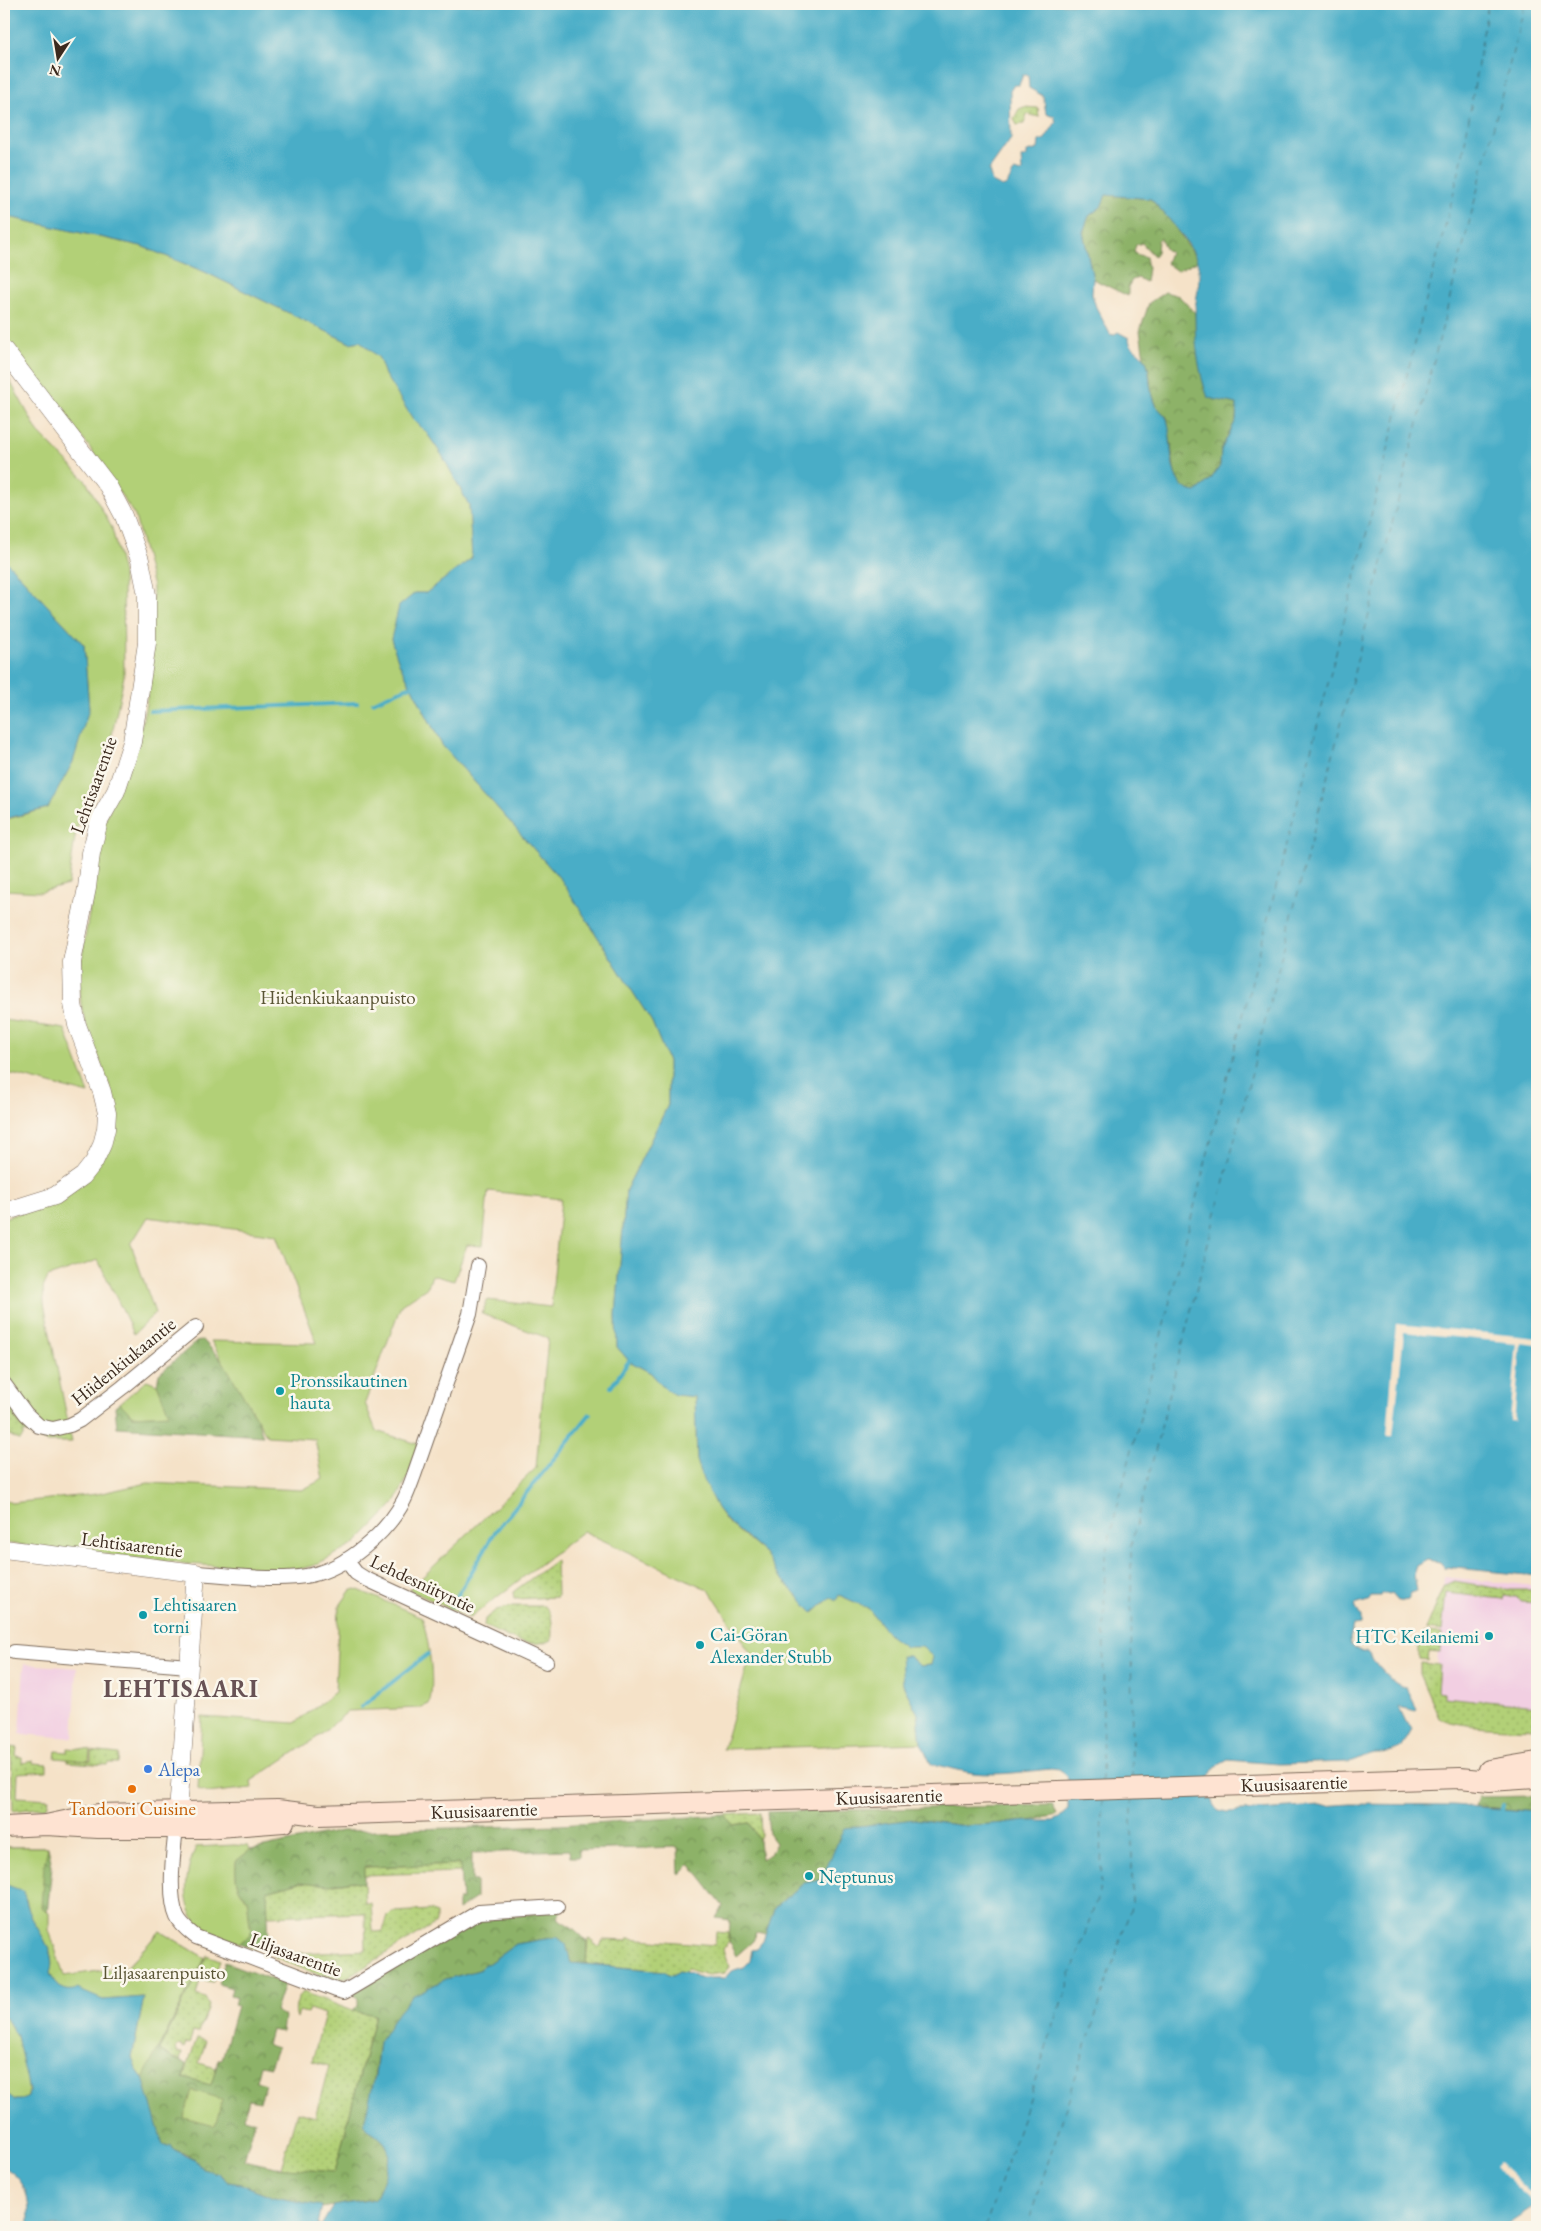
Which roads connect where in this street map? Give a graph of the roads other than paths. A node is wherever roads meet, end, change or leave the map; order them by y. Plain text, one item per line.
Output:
1 (4, 350) edge
2 (4, 1212) edge
3 (478, 1266) dead end
4 (196, 1327) dead end
5 (4, 1384) edge
6 (4, 1549) edge
7 (346, 1560) junction
8 (196, 1573) junction
9 (14, 1652) dead end
10 (546, 1662) dead end
11 (189, 1666) junction
12 (1537, 1762) edge
13 (1460, 1778) junction
14 (1537, 1778) edge
15 (177, 1820) junction
16 (4, 1827) edge
17 (557, 1907) dead end

1 - 2 street, Lehtisaarentie
3 - 7 street
4 - 5 street, Hiidenkiukaantie
6 - 8 street, Lehtisaarentie
7 - 8 street, Lehdesniityntie
7 - 10 street, Lehdesniityntie
8 - 11 street, Lehtisaarentie
9 - 11 street
11 - 15 street, Lehtisaarentie
12 - 13 main road, Kuusisaarentie
13 - 14 main road, Kuusisaarentie
13 - 15 main road, Kuusisaarentie
15 - 16 main road, Kuusisaarentie
15 - 17 street, Liljasaarentie

